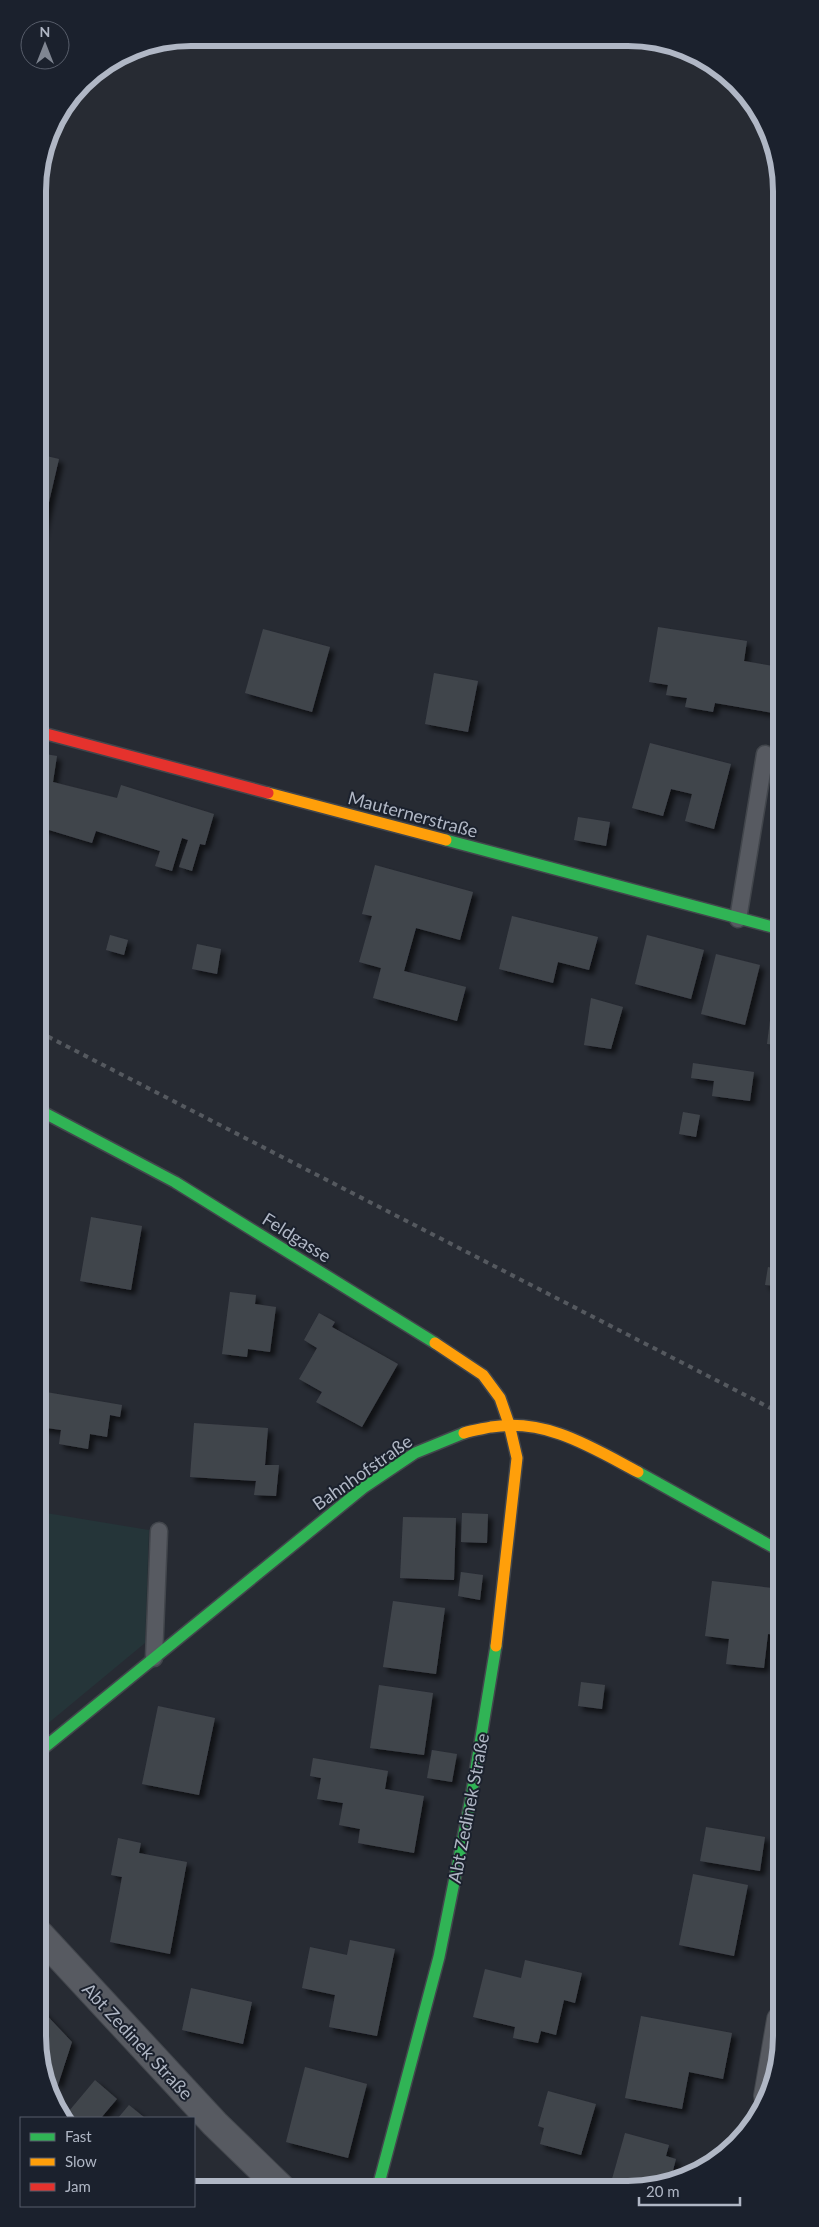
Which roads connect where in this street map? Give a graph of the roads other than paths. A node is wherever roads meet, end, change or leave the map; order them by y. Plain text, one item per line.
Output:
1 (47, 734) edge
2 (764, 754) dead end
3 (738, 919) junction
4 (773, 927) edge
5 (46, 1114) edge
6 (509, 1424) junction
7 (159, 1531) dead end
8 (772, 1547) edge
9 (154, 1658) junction
10 (46, 1746) edge
11 (46, 1942) edge
12 (274, 2181) edge
13 (379, 2181) edge

1 - 3 street, Mauternerstraße
2 - 3 lane
3 - 4 street, Mauternerstraße
5 - 6 street, Feldgasse
6 - 8 street, Bahnhofstraße
6 - 9 street, Bahnhofstraße
6 - 13 street, Abt Zedinek Straße
7 - 9 lane
9 - 10 street, Bahnhofstraße
11 - 12 street, Abt Zedinek Straße

